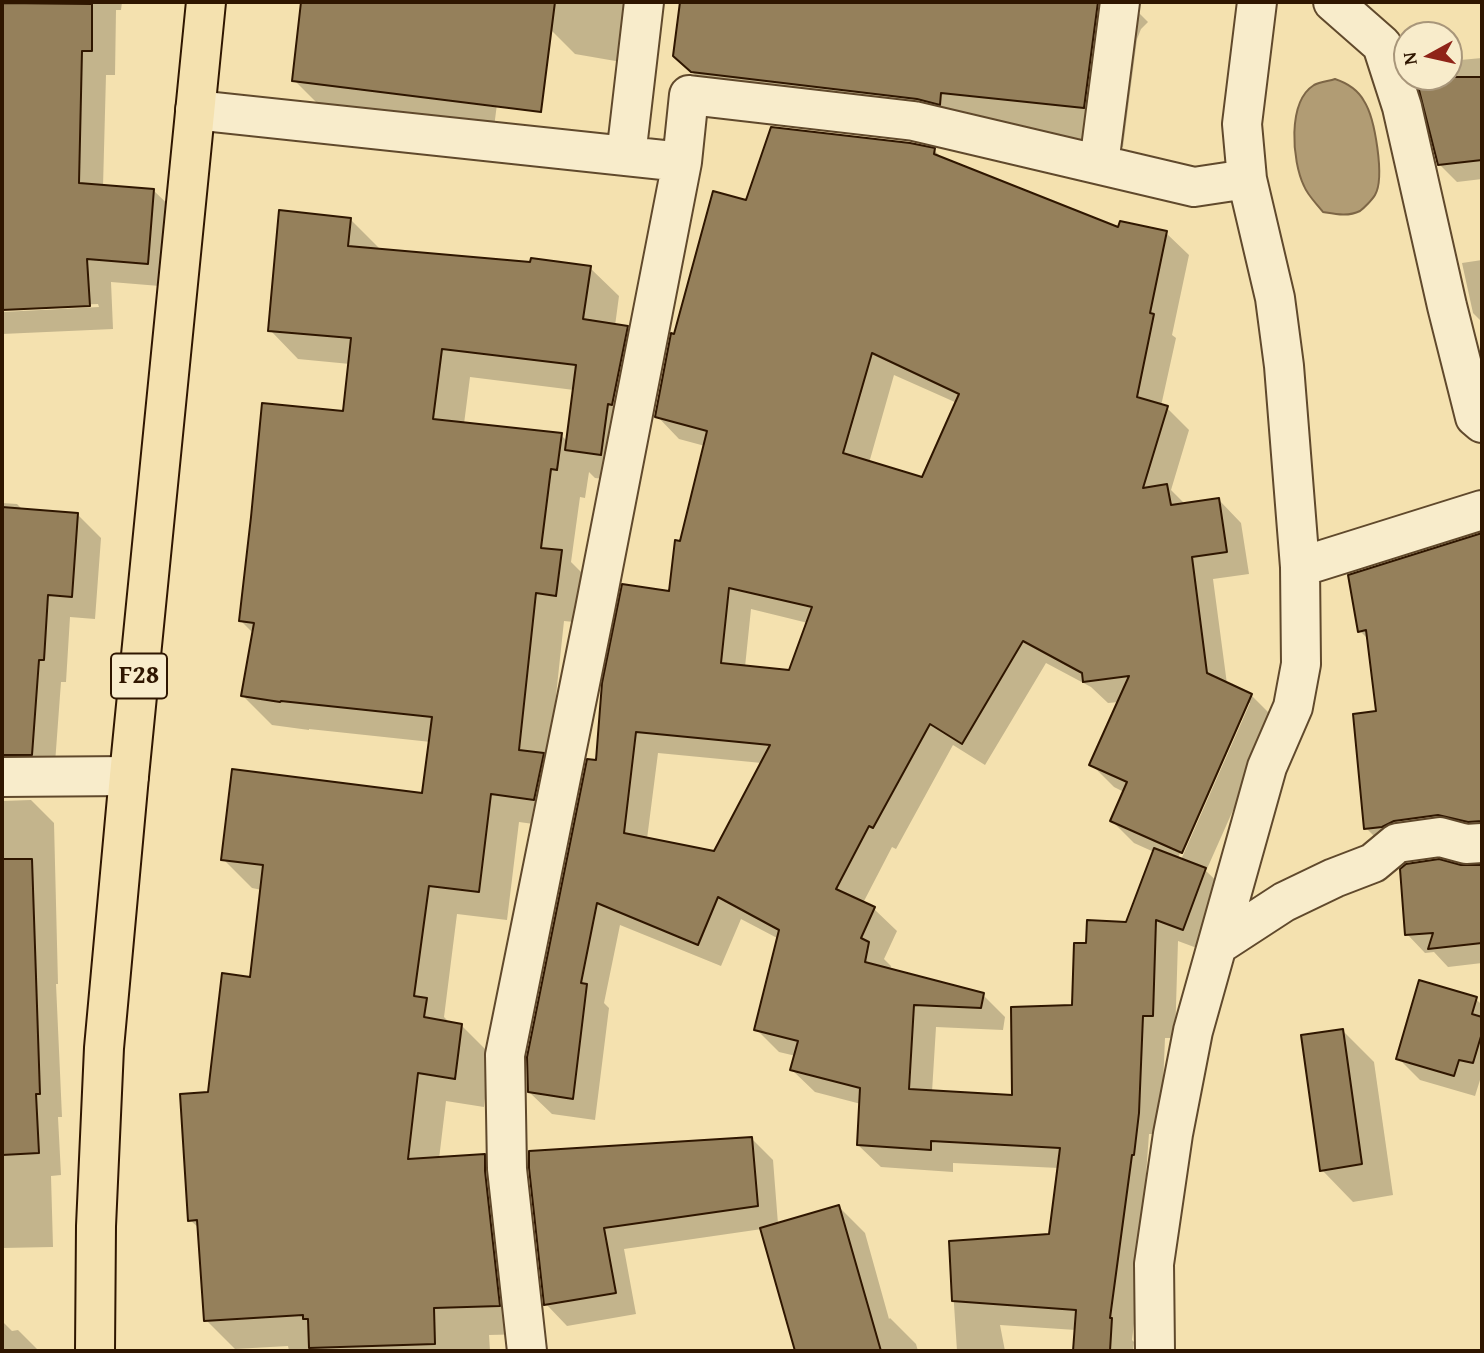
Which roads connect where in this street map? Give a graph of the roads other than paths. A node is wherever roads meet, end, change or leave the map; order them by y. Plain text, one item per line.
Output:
1 (206, 2) edge
2 (644, 2) edge
3 (1120, 2) edge
4 (1258, 2) edge
5 (1333, 2) edge
6 (195, 110) junction
7 (626, 156) junction
8 (682, 162) junction
9 (1099, 164) junction
10 (1247, 179) junction
11 (1482, 423) edge
12 (1482, 510) edge
13 (1300, 567) junction
14 (129, 776) junction
15 (2, 777) edge
16 (1482, 843) edge
17 (1218, 945) junction
18 (95, 1351) edge
19 (527, 1351) edge
20 (1155, 1351) edge

1 - 6 main road, F28
2 - 7 street
3 - 9 street
4 - 10 street
5 - 11 street
6 - 7 street
6 - 14 main road, F28
7 - 8 street
8 - 9 street
8 - 19 street
9 - 10 street
10 - 13 street
12 - 13 street
13 - 17 street
14 - 15 street
14 - 18 main road, F28
16 - 17 street
17 - 20 street

